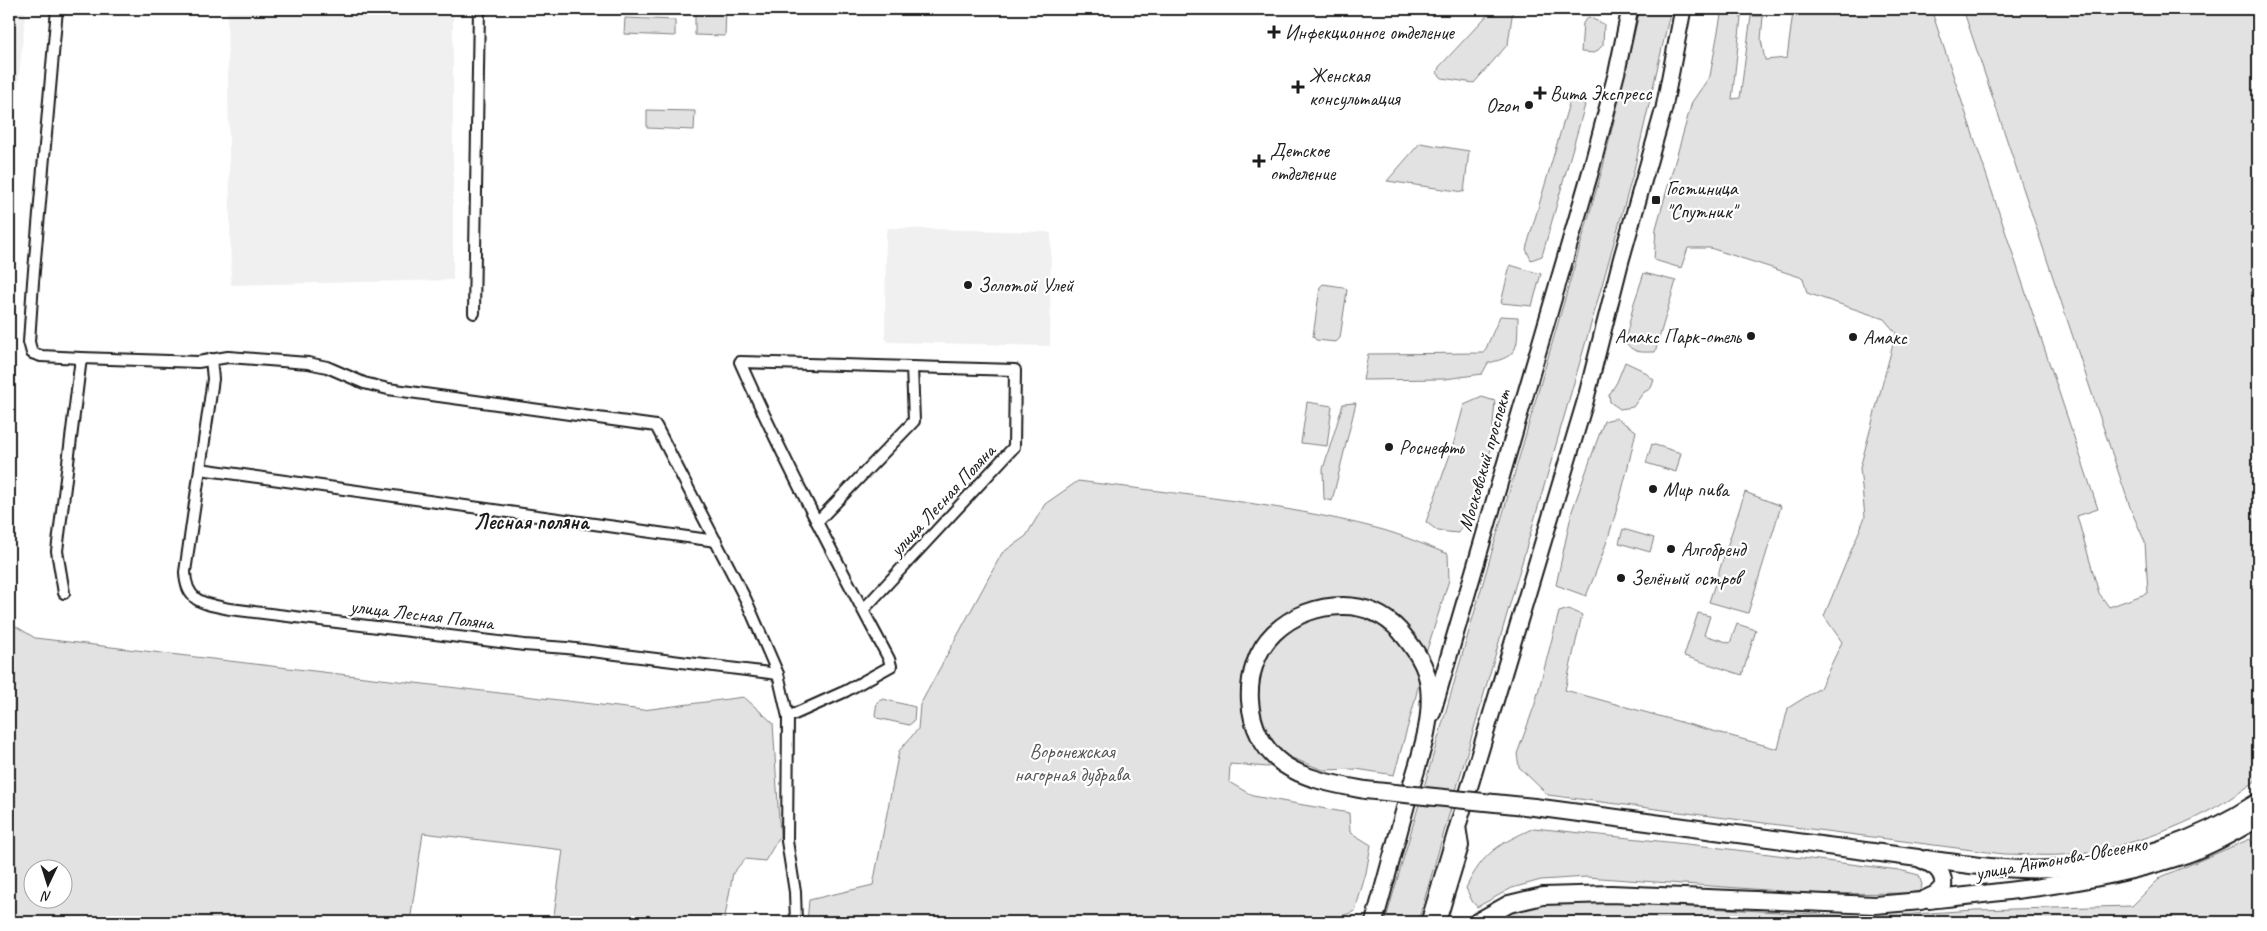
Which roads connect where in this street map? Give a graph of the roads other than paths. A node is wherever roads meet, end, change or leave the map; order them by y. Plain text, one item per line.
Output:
1 (57, 9) edge
2 (479, 9) edge
3 (1630, 9) edge
4 (1683, 9) edge
5 (474, 313) dead end
6 (81, 358) junction
7 (215, 358) junction
8 (912, 367) junction
9 (200, 469) junction
10 (817, 522) junction
11 (716, 541) junction
12 (64, 593) dead end
13 (863, 610) junction
14 (778, 674) junction
15 (788, 717) junction
16 (1428, 725) junction
17 (2258, 802) edge
18 (2258, 818) edge
19 (1459, 821) junction
20 (1918, 858) junction
21 (1921, 901) junction
22 (796, 922) edge
23 (1374, 922) edge
24 (1429, 922) edge
25 (1439, 922) edge
26 (1477, 922) edge

1 - 6 street
2 - 5 street
3 - 16 main road, Московский проспект
4 - 19 main road
6 - 7 street
6 - 12 street
7 - 9 street, улица Лесная Поляна
7 - 11 street
8 - 10 street
8 - 10 street
8 - 13 street, улица Лесная Поляна
9 - 11 street
9 - 14 street, улица Лесная Поляна
10 - 13 street
11 - 14 street
13 - 15 street
14 - 15 street
15 - 22 street
16 - 20 highway, улица Антонова-Овсеенко, bridge
16 - 23 highway, Московский проспект
17 - 20 highway, улица Антонова-Овсеенко
18 - 21 highway, улица Антонова-Овсеенко
19 - 24 main road
19 - 25 street
20 - 21 highway
21 - 26 highway, улица Антонова-Овсеенко

